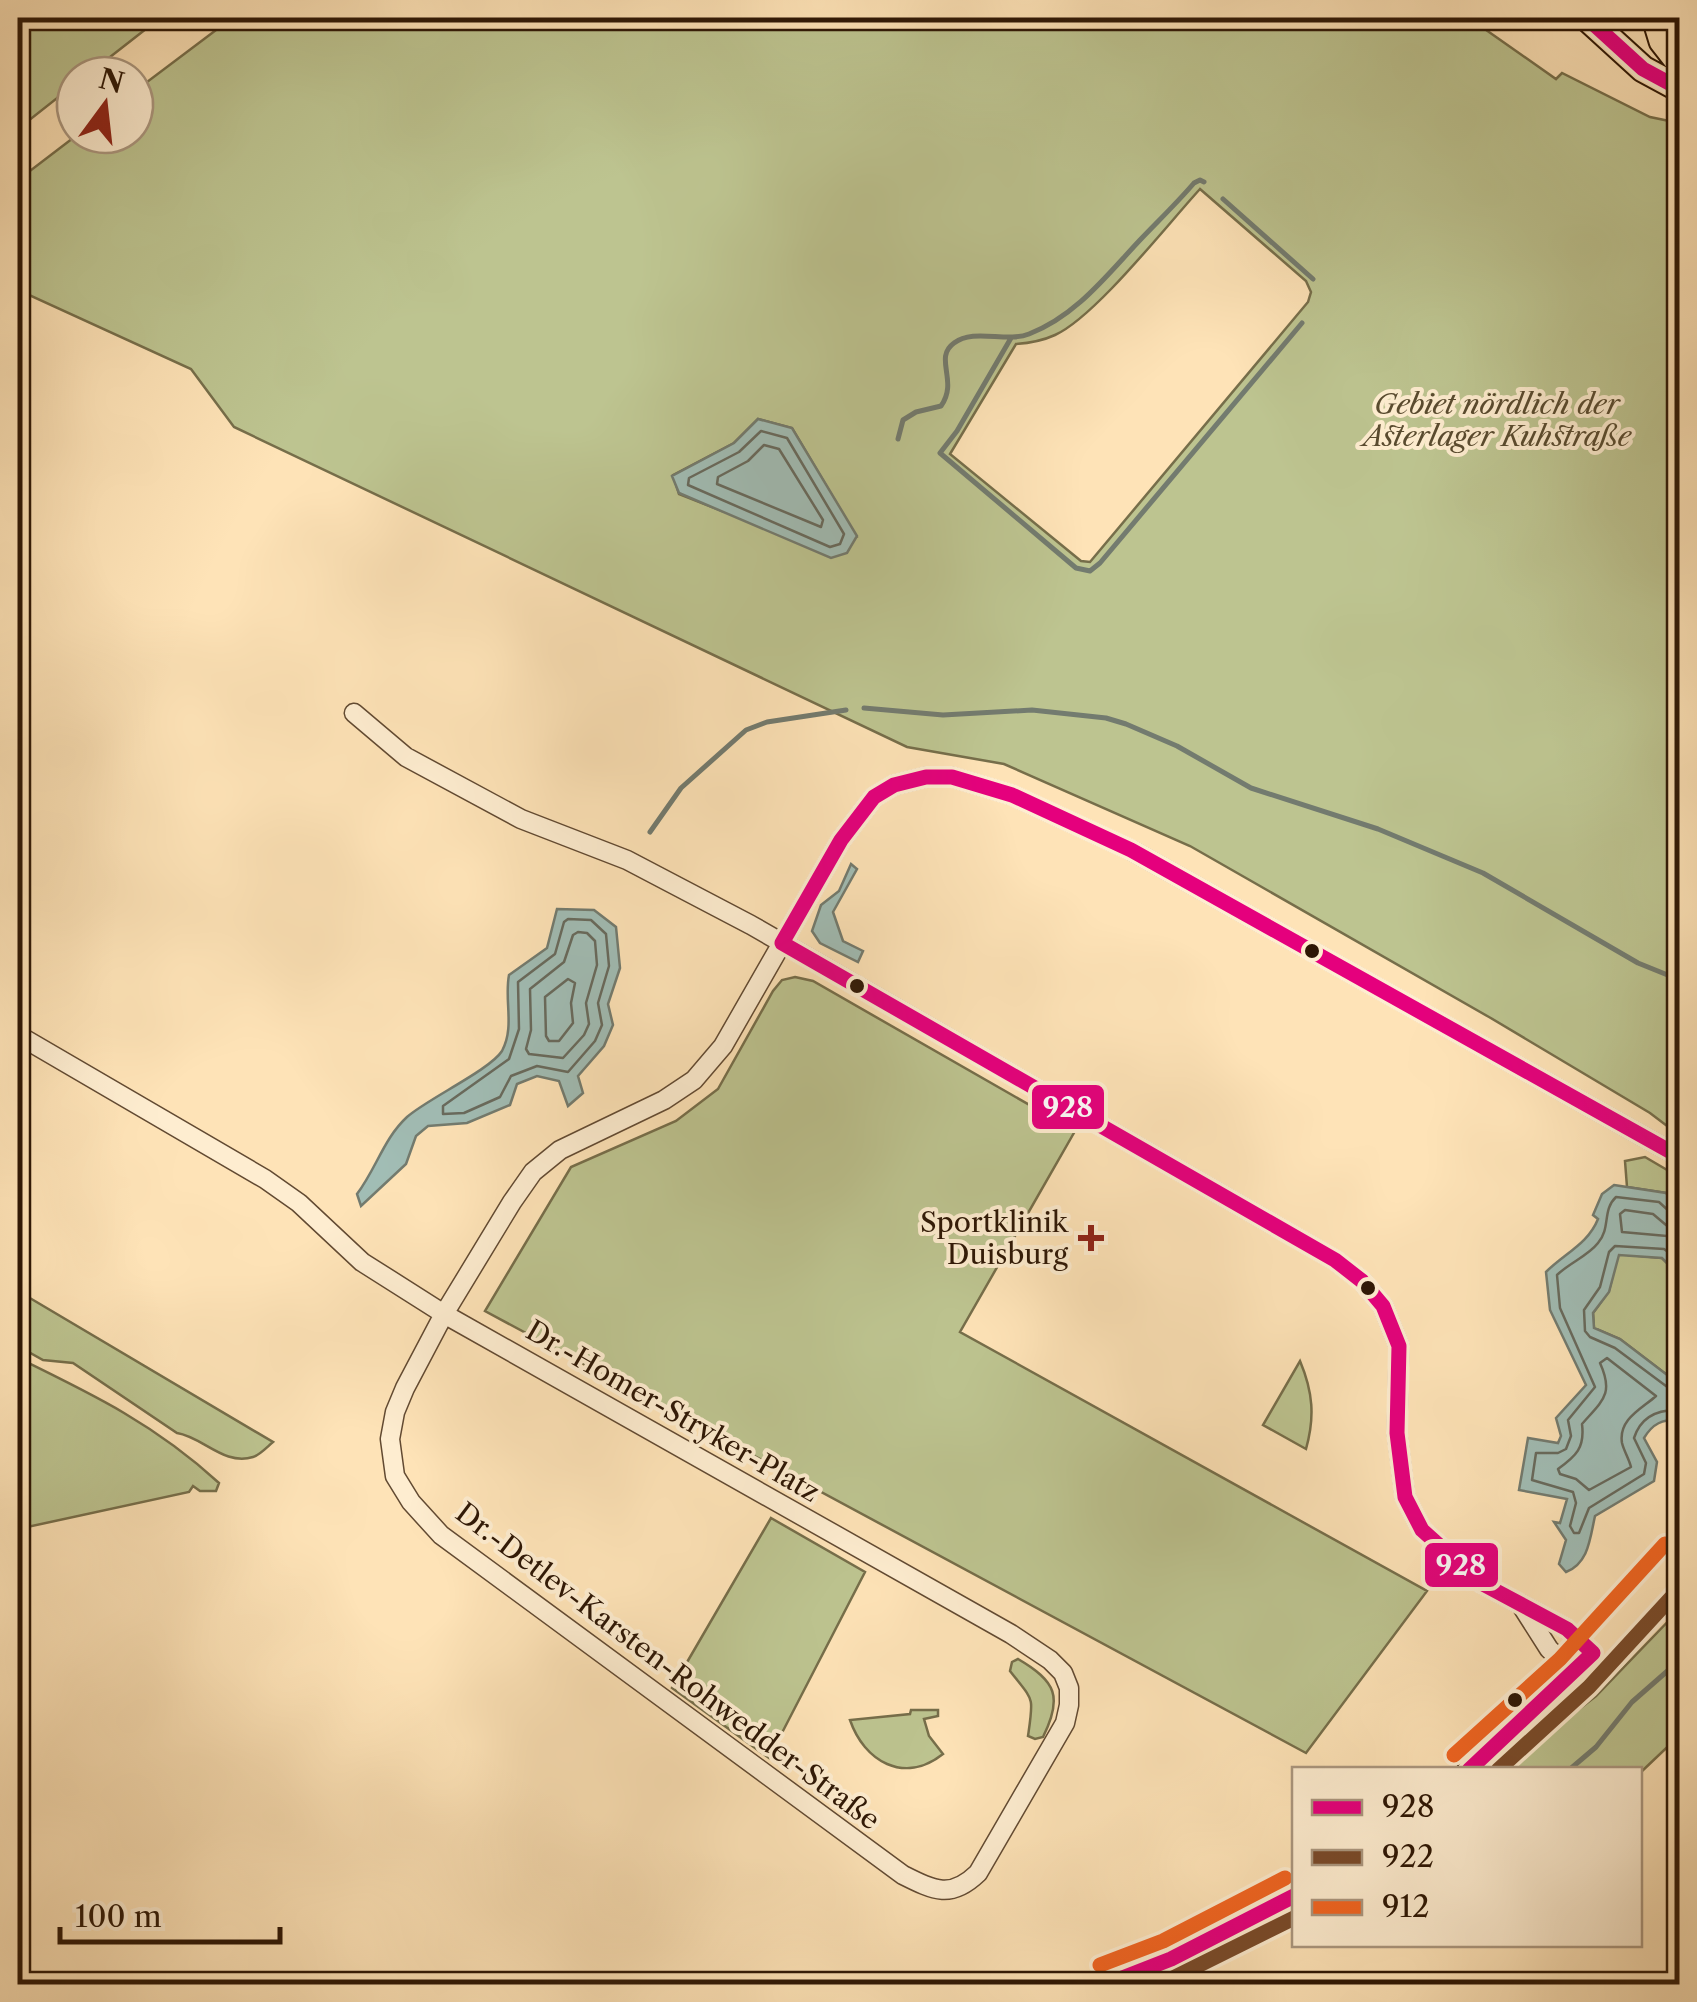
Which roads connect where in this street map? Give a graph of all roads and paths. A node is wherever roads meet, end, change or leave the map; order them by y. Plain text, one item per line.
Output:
1 (1587, 18) edge
2 (1655, 18) edge
3 (1680, 64) edge
4 (1680, 89) edge
5 (354, 713) dead end
6 (782, 943) junction
7 (18, 1035) edge
8 (1680, 1157) edge
9 (444, 1314) junction
10 (875, 1557) joint
11 (1680, 1558) edge
12 (1521, 1605) junction
13 (1594, 1652) junction
14 (1574, 1674) junction
15 (1471, 1767) edge
16 (1292, 1897) edge
17 (1107, 1984) edge

1 - 4 highway
2 - 3 highway
5 - 6 street
6 - 8 street, Dr.-Detlev-Karsten-Rohwedder-Straße
6 - 9 street, Dr.-Detlev-Karsten-Rohwedder-Straße
6 - 12 street
7 - 9 street, Dr.-Homer-Stryker-Platz
9 - 10 street, Dr.-Homer-Stryker-Platz
9 - 10 street, Dr.-Detlev-Karsten-Rohwedder-Straße
11 - 13 main road
12 - 13 street
12 - 14 street
13 - 14 main road
14 - 15 main road
16 - 17 main road

